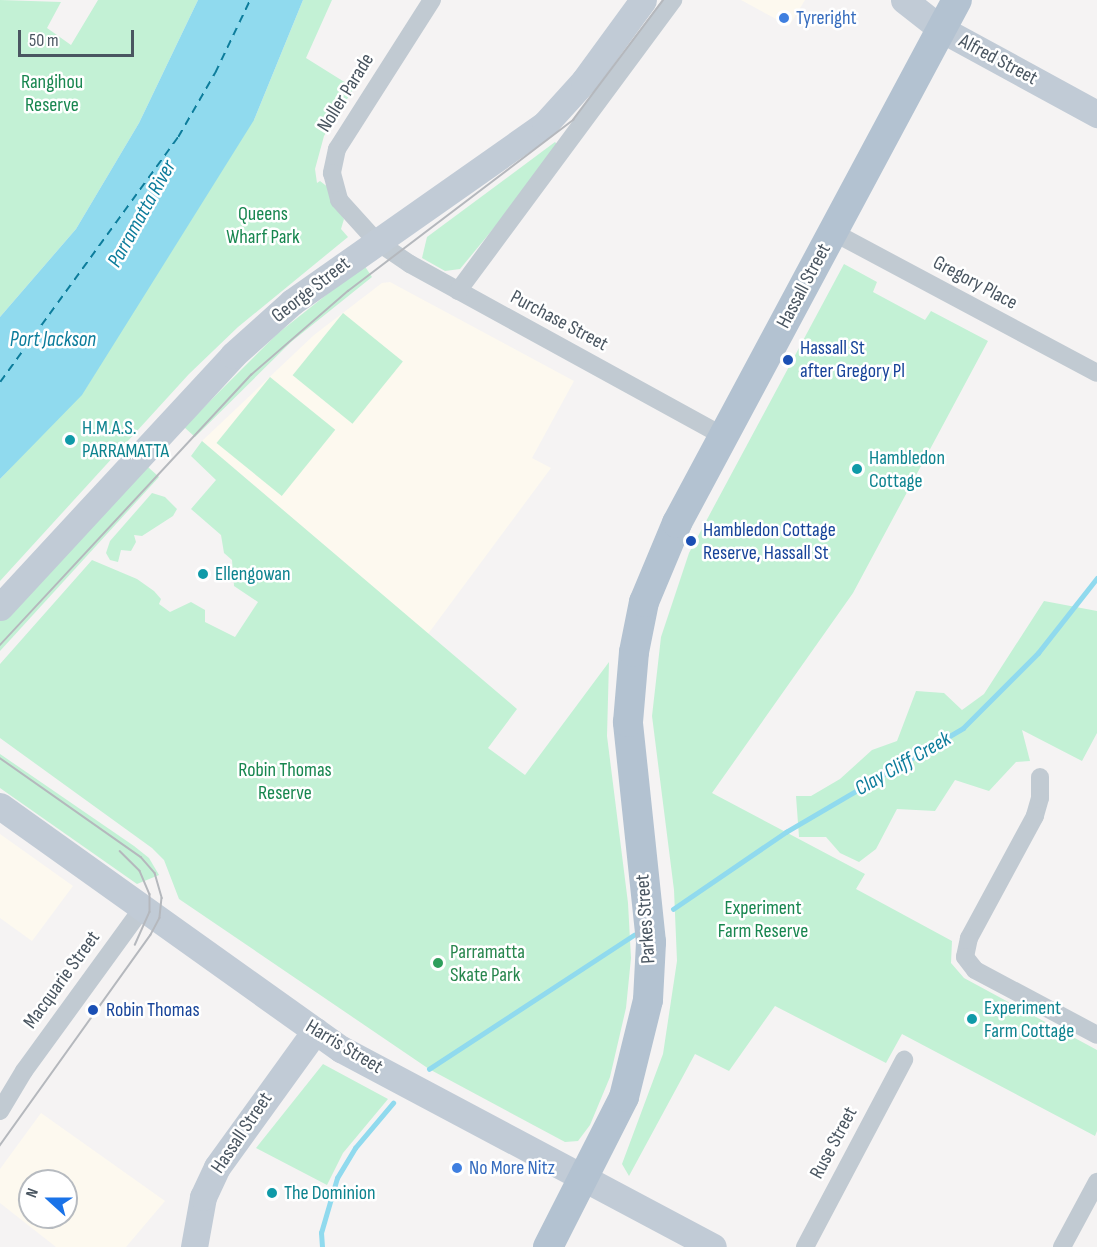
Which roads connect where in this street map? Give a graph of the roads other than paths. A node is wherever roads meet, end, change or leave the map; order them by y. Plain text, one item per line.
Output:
1 (432, 0) edge
2 (643, 0) edge
3 (673, 0) edge
4 (903, 0) edge
5 (957, 0) edge
6 (941, 28) junction
7 (1097, 114) edge
8 (832, 232) junction
9 (376, 241) junction
10 (458, 291) junction
11 (1097, 373) edge
12 (723, 436) junction
13 (655, 573) joint
14 (0, 607) edge
15 (1040, 777) dead end
16 (0, 806) edge
17 (143, 907) junction
18 (315, 1031) junction
19 (1097, 1035) edge
20 (904, 1060) dead end
21 (0, 1111) edge
22 (585, 1178) junction
23 (1097, 1182) edge
24 (194, 1247) edge
25 (548, 1247) edge
26 (713, 1247) edge
27 (805, 1247) edge
28 (1062, 1247) edge

1 - 9 street, Noller Parade
2 - 9 street, George Street
3 - 10 street
4 - 6 street, Alfred Street
5 - 6 main road, Hassall Street
6 - 7 street, Alfred Street
6 - 8 main road, Hassall Street
8 - 11 street, Gregory Place
8 - 12 main road, Hassall Street
9 - 10 street, Purchase Street
9 - 14 street, George Street
10 - 12 street, Purchase Street
12 - 13 main road, Hassall Street
13 - 22 main road, Parkes Street
15 - 19 street
16 - 17 street, Harris Street
17 - 18 street, Harris Street
17 - 21 street, Macquarie Street
18 - 22 street, Harris Street
18 - 24 street, Hassall Street
20 - 27 street, Ruse Street
22 - 25 main road, Parkes Street
22 - 26 street, Harris Street
23 - 28 street

